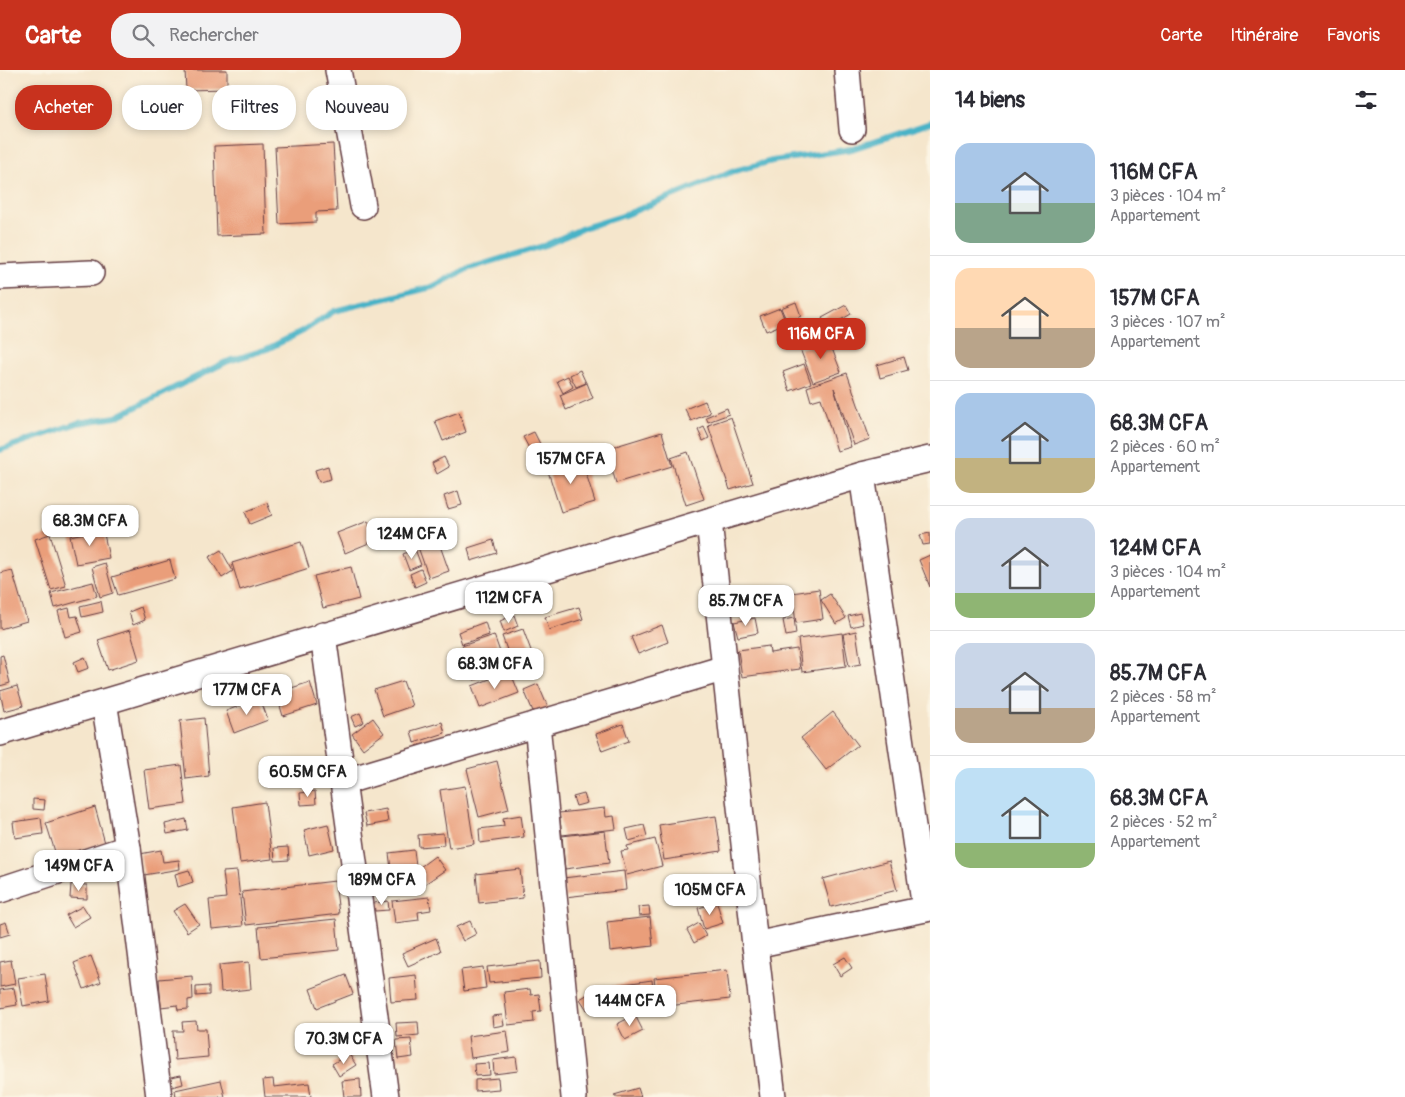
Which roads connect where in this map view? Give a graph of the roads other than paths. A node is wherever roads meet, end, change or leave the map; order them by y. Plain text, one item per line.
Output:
1 (338, 70) edge
2 (847, 70) edge
3 (852, 130) dead end
4 (363, 206) dead end
5 (91, 273) dead end
6 (0, 278) edge
7 (930, 459) edge
8 (862, 475) junction
9 (709, 521) junction
10 (323, 636) junction
11 (725, 668) junction
12 (104, 702) junction
13 (537, 724) junction
14 (0, 733) edge
15 (343, 782) junction
16 (128, 848) junction
17 (0, 890) edge
18 (928, 908) edge
19 (755, 945) junction
20 (159, 1097) edge
21 (386, 1097) edge
22 (574, 1097) edge
23 (773, 1097) edge

1 - 4 street
2 - 3 street
5 - 6 street
7 - 8 street
8 - 9 street
8 - 18 street
9 - 10 street
9 - 11 street
10 - 12 street
10 - 15 street
11 - 13 street
11 - 19 street
12 - 14 street
12 - 16 street
13 - 15 street
13 - 22 street
15 - 21 street
16 - 17 street
16 - 20 street
18 - 19 street
19 - 23 street

